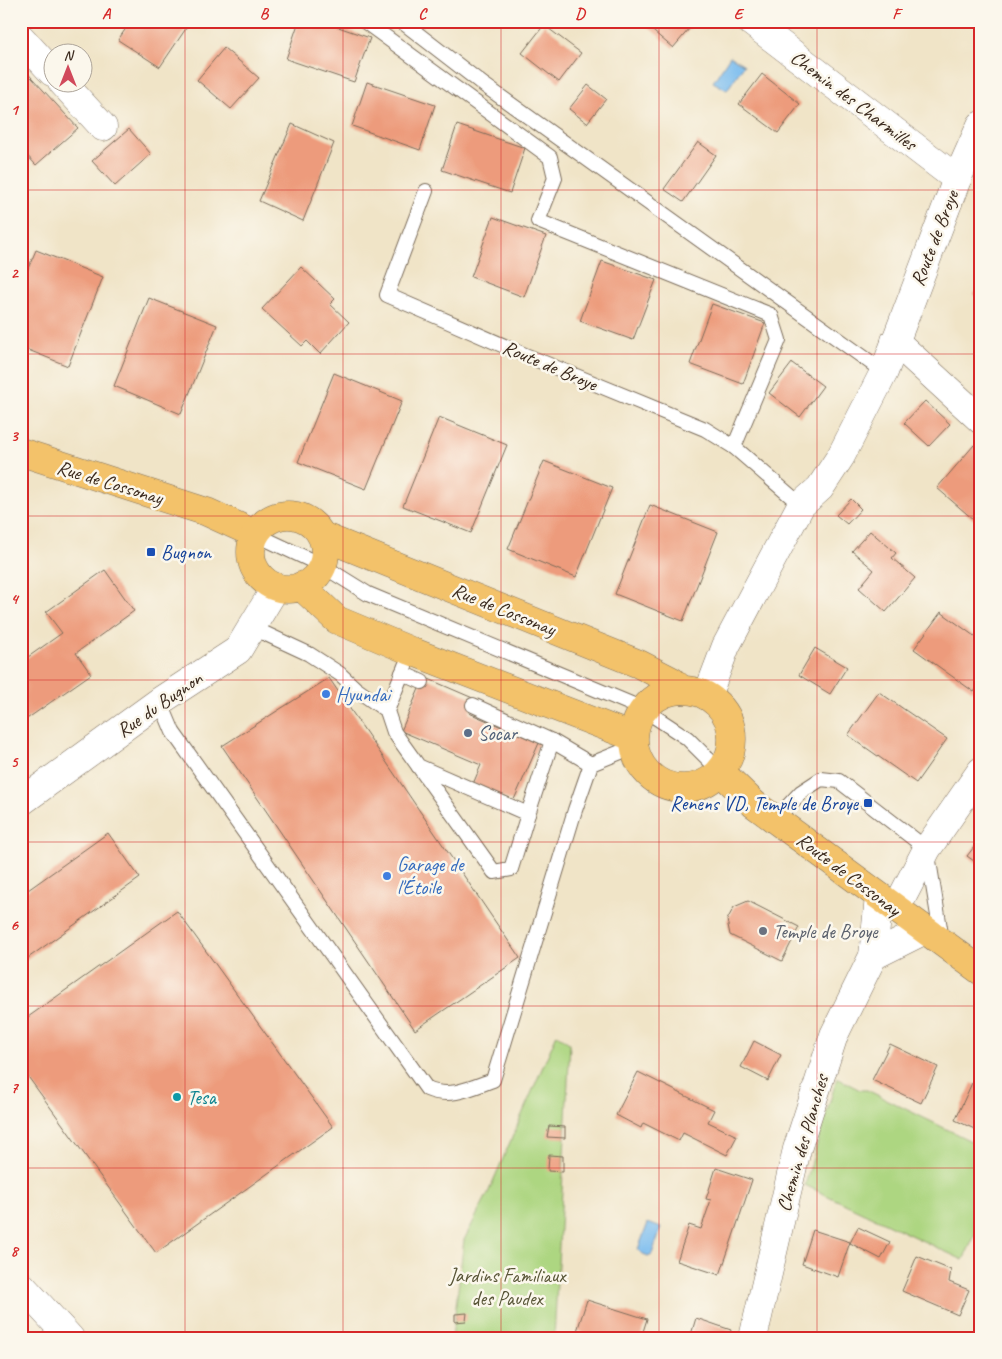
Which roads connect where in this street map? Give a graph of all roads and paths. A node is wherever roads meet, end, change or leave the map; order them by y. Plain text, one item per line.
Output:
1 (364, 21) edge
2 (401, 21) edge
3 (750, 21) edge
4 (21, 38) edge
5 (42, 61) edge
6 (71, 92) edge
7 (981, 126) edge
8 (103, 127) dead end
9 (957, 179) junction
10 (426, 191) dead end
11 (895, 342) junction
12 (884, 372) junction
13 (981, 420) edge
14 (734, 447) junction
15 (21, 452) edge
16 (801, 505) junction
17 (255, 534) junction
18 (322, 536) junction
19 (323, 566) junction
20 (289, 587) junction
21 (251, 627) junction
22 (406, 662) junction
23 (422, 682) dead end
24 (694, 693) junction
25 (160, 701) junction
26 (473, 705) dead end
27 (643, 709) junction
28 (387, 711) junction
29 (552, 741) junction
30 (633, 742) junction
31 (591, 764) junction
32 (418, 766) junction
33 (981, 771) edge
34 (721, 772) junction
35 (21, 802) edge
36 (528, 814) junction
37 (776, 819) junction
38 (927, 849) junction
39 (887, 903) junction
40 (934, 936) junction
41 (873, 956) junction
42 (981, 971) edge
43 (21, 1286) edge
44 (70, 1338) edge
45 (752, 1338) edge

1 - 14 lane
2 - 12 lane
3 - 9 street, Chemin des Charmilles
4 - 5 street
6 - 8 street
7 - 9 street, Route de Broye
9 - 11 street, Route de Broye
10 - 14 lane, Route de Broye
11 - 12 street, Route de Broye
11 - 13 street
12 - 16 street, Route de Broye
14 - 16 lane, Route de Broye
15 - 17 main road, Rue de Cossonay
16 - 24 street, Route de Broye
17 - 18 main road, Rue de Cossonay
17 - 19 lane
17 - 20 main road
18 - 19 main road
18 - 24 main road, Rue de Cossonay
19 - 20 main road
19 - 27 lane
20 - 21 street, Rue du Bugnon
20 - 22 main road
21 - 25 street, Rue du Bugnon
21 - 28 lane
22 - 23 lane
22 - 28 lane
22 - 30 main road
24 - 27 main road
24 - 34 main road
25 - 31 lane
25 - 35 street, Rue du Bugnon
26 - 29 lane
27 - 30 main road
27 - 34 lane
28 - 32 lane
29 - 31 lane
29 - 36 lane
30 - 31 lane
30 - 34 main road
32 - 36 lane
32 - 36 lane
33 - 38 street
34 - 37 main road, Route de Cossonay
37 - 38 lane
37 - 39 main road, Route de Cossonay
38 - 39 street
38 - 40 lane
39 - 40 main road, Route de Cossonay
39 - 41 street, Chemin des Planches
40 - 41 street
40 - 42 main road, Route de Cossonay
41 - 45 street, Chemin des Planches
43 - 44 street

